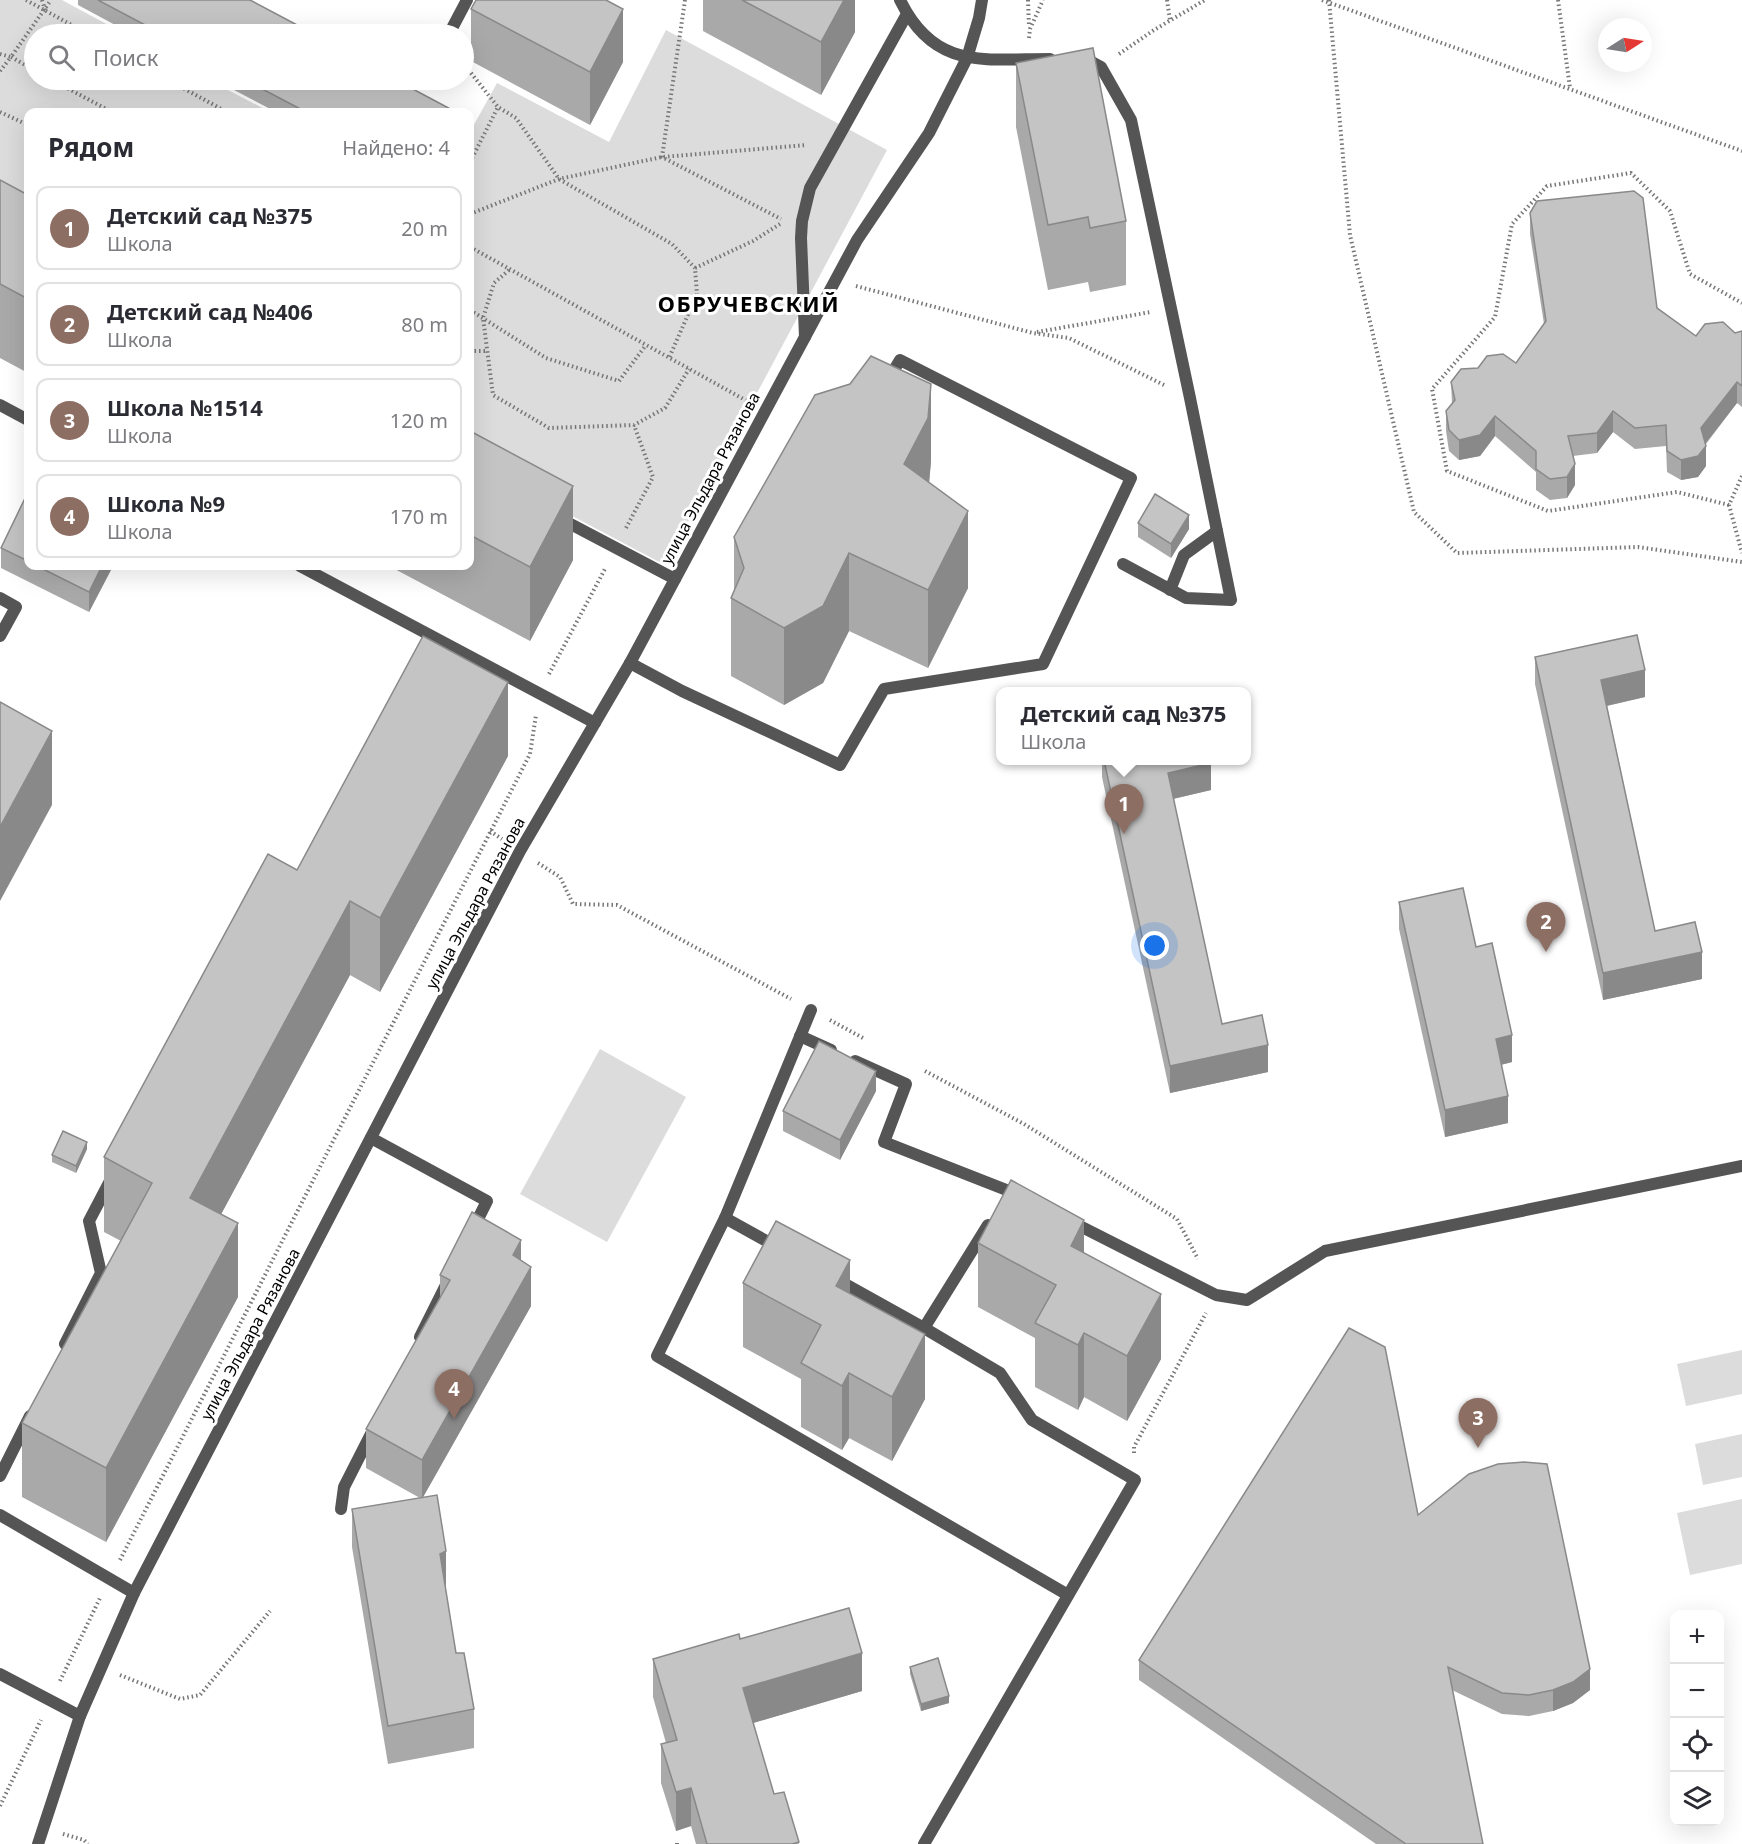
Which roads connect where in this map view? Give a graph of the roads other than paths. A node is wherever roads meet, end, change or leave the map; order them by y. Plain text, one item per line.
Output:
1 (467, 0) edge
2 (900, 0) edge
3 (982, 0) edge
4 (907, 14) junction
5 (454, 24) edge
6 (967, 58) junction
7 (805, 337) junction
8 (883, 390) edge
9 (0, 405) edge
10 (24, 418) edge
11 (553, 515) edge
12 (1217, 531) junction
13 (1123, 564) dead end
14 (307, 570) edge
15 (675, 579) junction
16 (1170, 590) junction
17 (0, 598) edge
18 (0, 636) edge
19 (630, 663) junction
20 (595, 723) junction
21 (811, 1010) dead end
22 (800, 1036) junction
23 (371, 1138) junction
24 (1742, 1166) edge
25 (116, 1169) dead end
26 (1061, 1217) edge
27 (724, 1218) junction
28 (466, 1244) edge
29 (794, 1256) edge
30 (824, 1273) edge
31 (450, 1275) edge
32 (924, 1328) junction
33 (413, 1350) edge
34 (58, 1358) edge
35 (37, 1401) edge
36 (376, 1424) edge
37 (0, 1476) edge
38 (340, 1509) dead end
39 (0, 1515) edge
40 (136, 1589) junction
41 (1068, 1595) junction
42 (0, 1674) edge
43 (80, 1716) junction
44 (38, 1844) edge
45 (924, 1844) edge

1 - 5 street
2 - 4 street
3 - 6 street, улица Эльдара Рязанова
4 - 6 street
4 - 7 street
6 - 7 street, улица Эльдара Рязанова
6 - 12 street
7 - 15 street, улица Эльдара Рязанова
8 - 19 street
9 - 10 street
11 - 15 street
12 - 16 street
12 - 16 street
13 - 16 street
14 - 20 street
15 - 19 street, улица Эльдара Рязанова
17 - 18 street
19 - 20 street, улица Эльдара Рязанова
20 - 23 street, улица Эльдара Рязанова
21 - 22 street
22 - 27 street
22 - 32 street
23 - 28 street
23 - 40 street, улица Эльдара Рязанова
24 - 26 street
25 - 34 street
27 - 29 street
27 - 41 street
30 - 32 street
31 - 33 street
32 - 41 street
35 - 37 street
36 - 38 street
39 - 40 street
40 - 43 street, улица Эльдара Рязанова
41 - 45 street
42 - 43 street
43 - 44 street, улица Эльдара Рязанова

